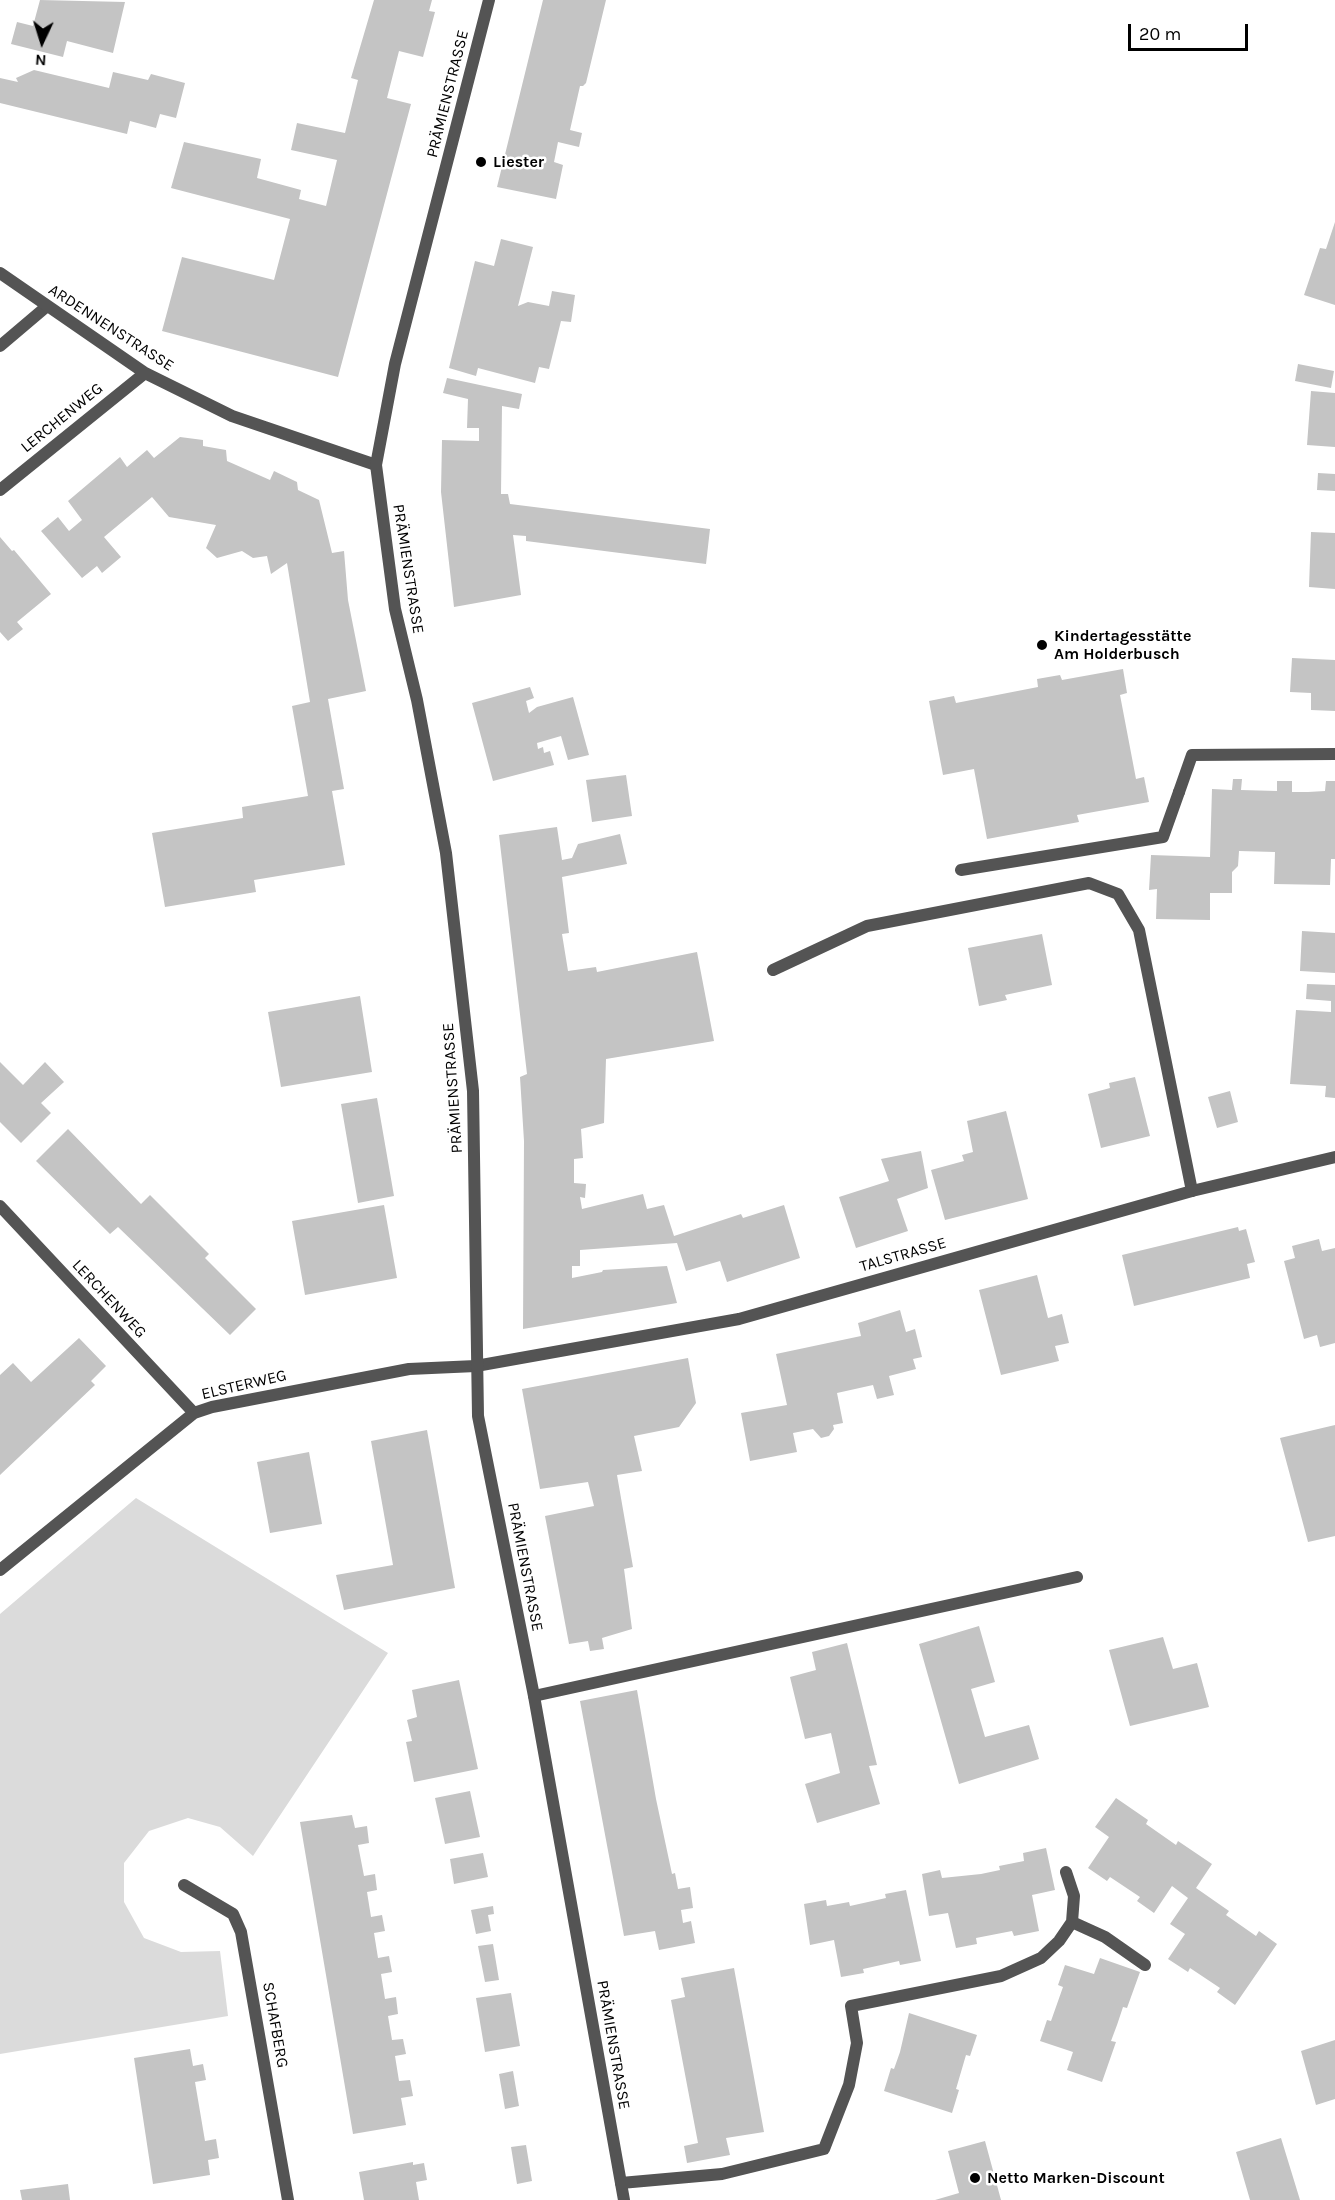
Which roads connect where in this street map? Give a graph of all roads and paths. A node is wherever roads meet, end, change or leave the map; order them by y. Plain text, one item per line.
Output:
1 (489, 0) edge
2 (0, 273) edge
3 (46, 307) junction
4 (0, 346) edge
5 (144, 372) junction
6 (376, 465) junction
7 (0, 490) edge
8 (1335, 754) edge
9 (960, 870) dead end
10 (773, 970) dead end
11 (1335, 1157) edge
12 (1192, 1191) junction
13 (0, 1206) edge
14 (476, 1366) junction
15 (194, 1413) junction
16 (0, 1570) edge
17 (1077, 1577) dead end
18 (534, 1696) junction
19 (1066, 1872) dead end
20 (184, 1885) dead end
21 (1072, 1922) junction
22 (1145, 1965) dead end
23 (621, 2183) junction
24 (288, 2200) edge
25 (624, 2200) edge

1 - 6 street, PRÄMIENSTRASSE
2 - 3 street, ARDENNENSTRASSE
3 - 4 street
3 - 5 street, ARDENNENSTRASSE
5 - 6 street, ARDENNENSTRASSE
5 - 7 street, LERCHENWEG
6 - 14 street, PRÄMIENSTRASSE
8 - 9 street
10 - 12 street
11 - 12 street, TALSTRASSE
12 - 14 street, TALSTRASSE
13 - 15 street, LERCHENWEG
14 - 15 street, ELSTERWEG
14 - 18 street, PRÄMIENSTRASSE
15 - 16 street, ELSTERWEG
17 - 18 street
18 - 23 street, PRÄMIENSTRASSE
19 - 21 street
20 - 24 street, SCHAFBERG
21 - 22 street
21 - 23 street
23 - 25 street, PRÄMIENSTRASSE

